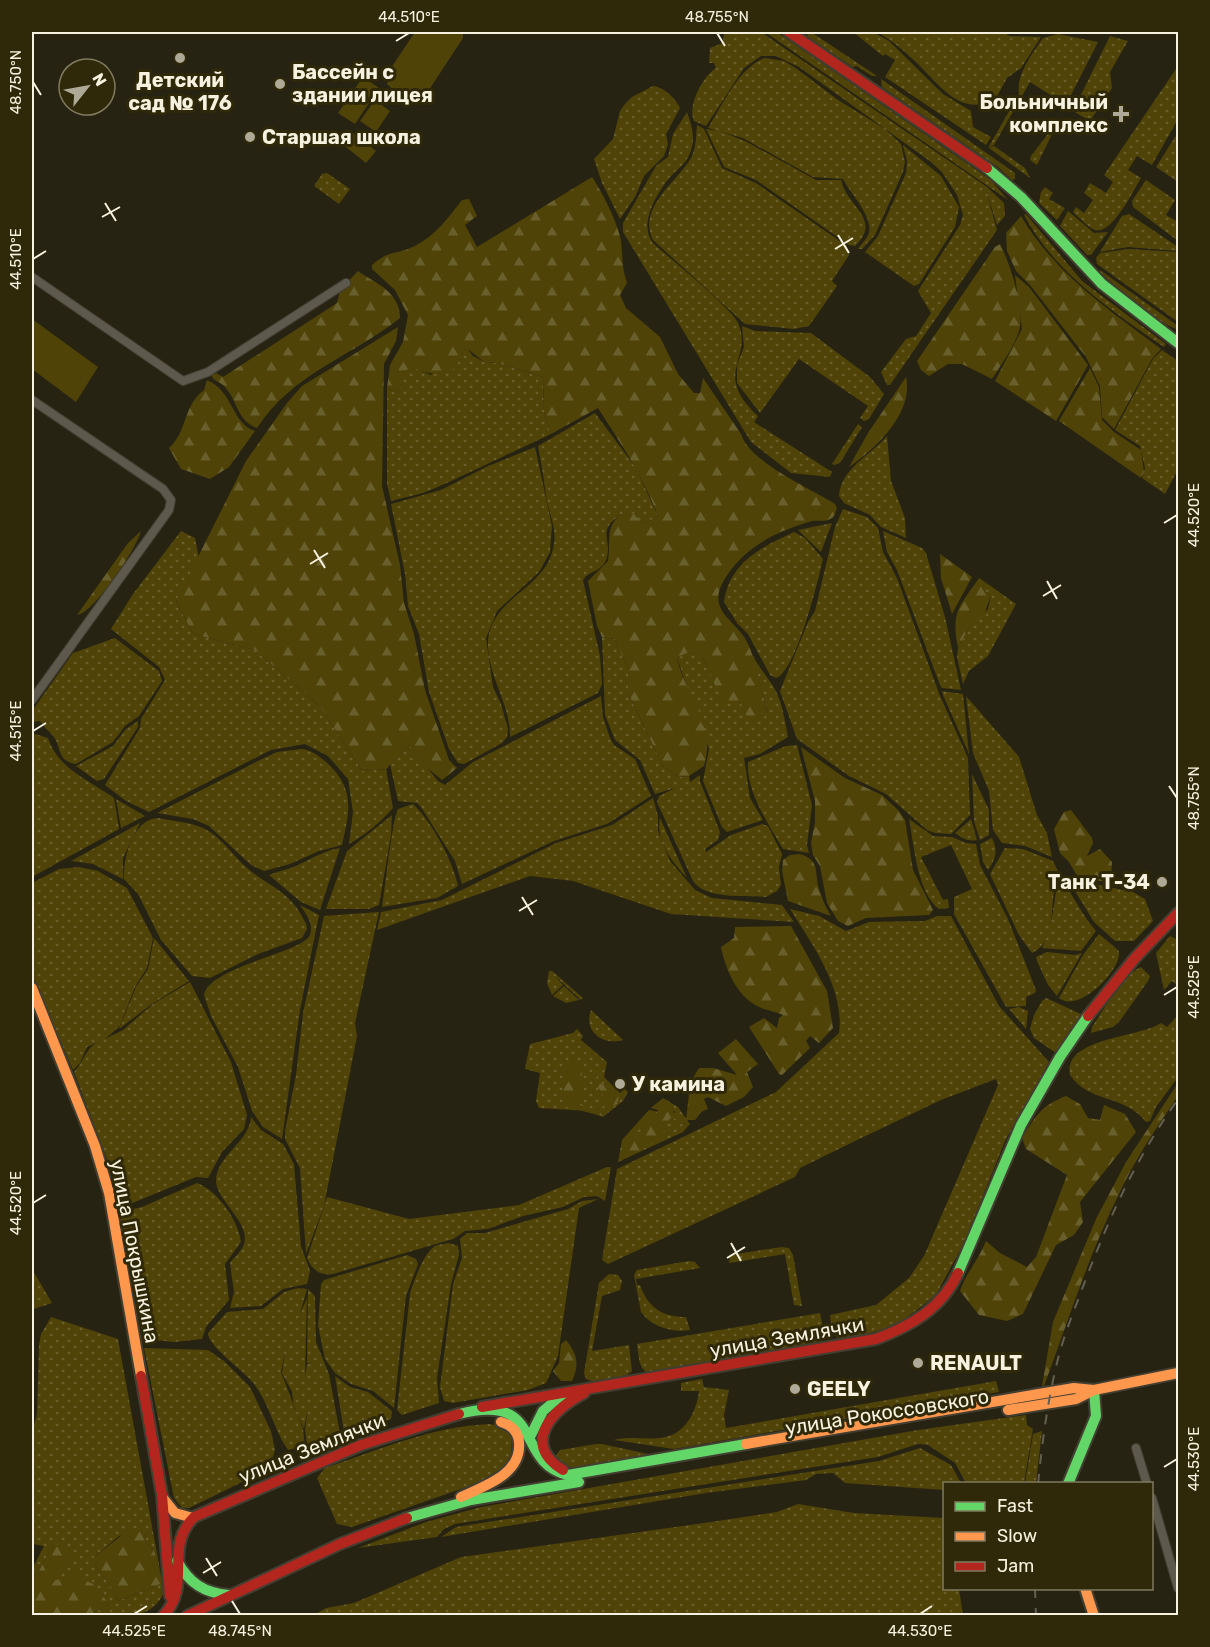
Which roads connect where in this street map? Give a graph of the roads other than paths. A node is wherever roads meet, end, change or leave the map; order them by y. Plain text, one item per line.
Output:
1 (789, 32) edge
2 (32, 277) edge
3 (346, 283) dead end
4 (1179, 343) edge
5 (32, 400) edge
6 (32, 700) edge
7 (1179, 913) edge
8 (32, 988) edge
9 (1179, 1373) edge
10 (595, 1388) junction
11 (1094, 1390) junction
12 (564, 1393) junction
13 (472, 1410) junction
14 (442, 1420) junction
15 (531, 1435) junction
16 (1136, 1448) dead end
17 (533, 1452) junction
18 (578, 1475) junction
19 (1069, 1482) edge
20 (1146, 1482) edge
21 (162, 1495) junction
22 (482, 1498) junction
23 (1153, 1501) edge
24 (436, 1508) junction
25 (193, 1518) junction
26 (177, 1560) junction
27 (1179, 1588) edge
28 (1086, 1590) edge
29 (232, 1595) junction
30 (192, 1614) edge
31 (162, 1616) edge
32 (1094, 1616) edge

1 - 4 main road
2 - 3 street
5 - 6 street
7 - 10 main road, улица Землячки
8 - 21 main road, улица Покрышкина
9 - 11 main road
10 - 12 main road, улица Землячки
10 - 18 main road
11 - 18 main road, улица Рокоссовского
11 - 19 main road
11 - 22 main road, улица Рокоссовского
12 - 13 main road, улица Землячки
12 - 15 main road
13 - 14 main road, улица Землячки
13 - 15 main road
14 - 24 main road
14 - 25 main road, улица Землячки
15 - 17 main road
16 - 20 street
17 - 18 main road
17 - 22 main road
21 - 25 main road
21 - 31 main road, улица Покрышкина
22 - 24 main road, улица Рокоссовского
23 - 27 street
24 - 29 main road, улица Рокоссовского
25 - 26 main road
26 - 29 main road
26 - 31 main road
28 - 32 main road
29 - 30 main road, улица Рокоссовского

